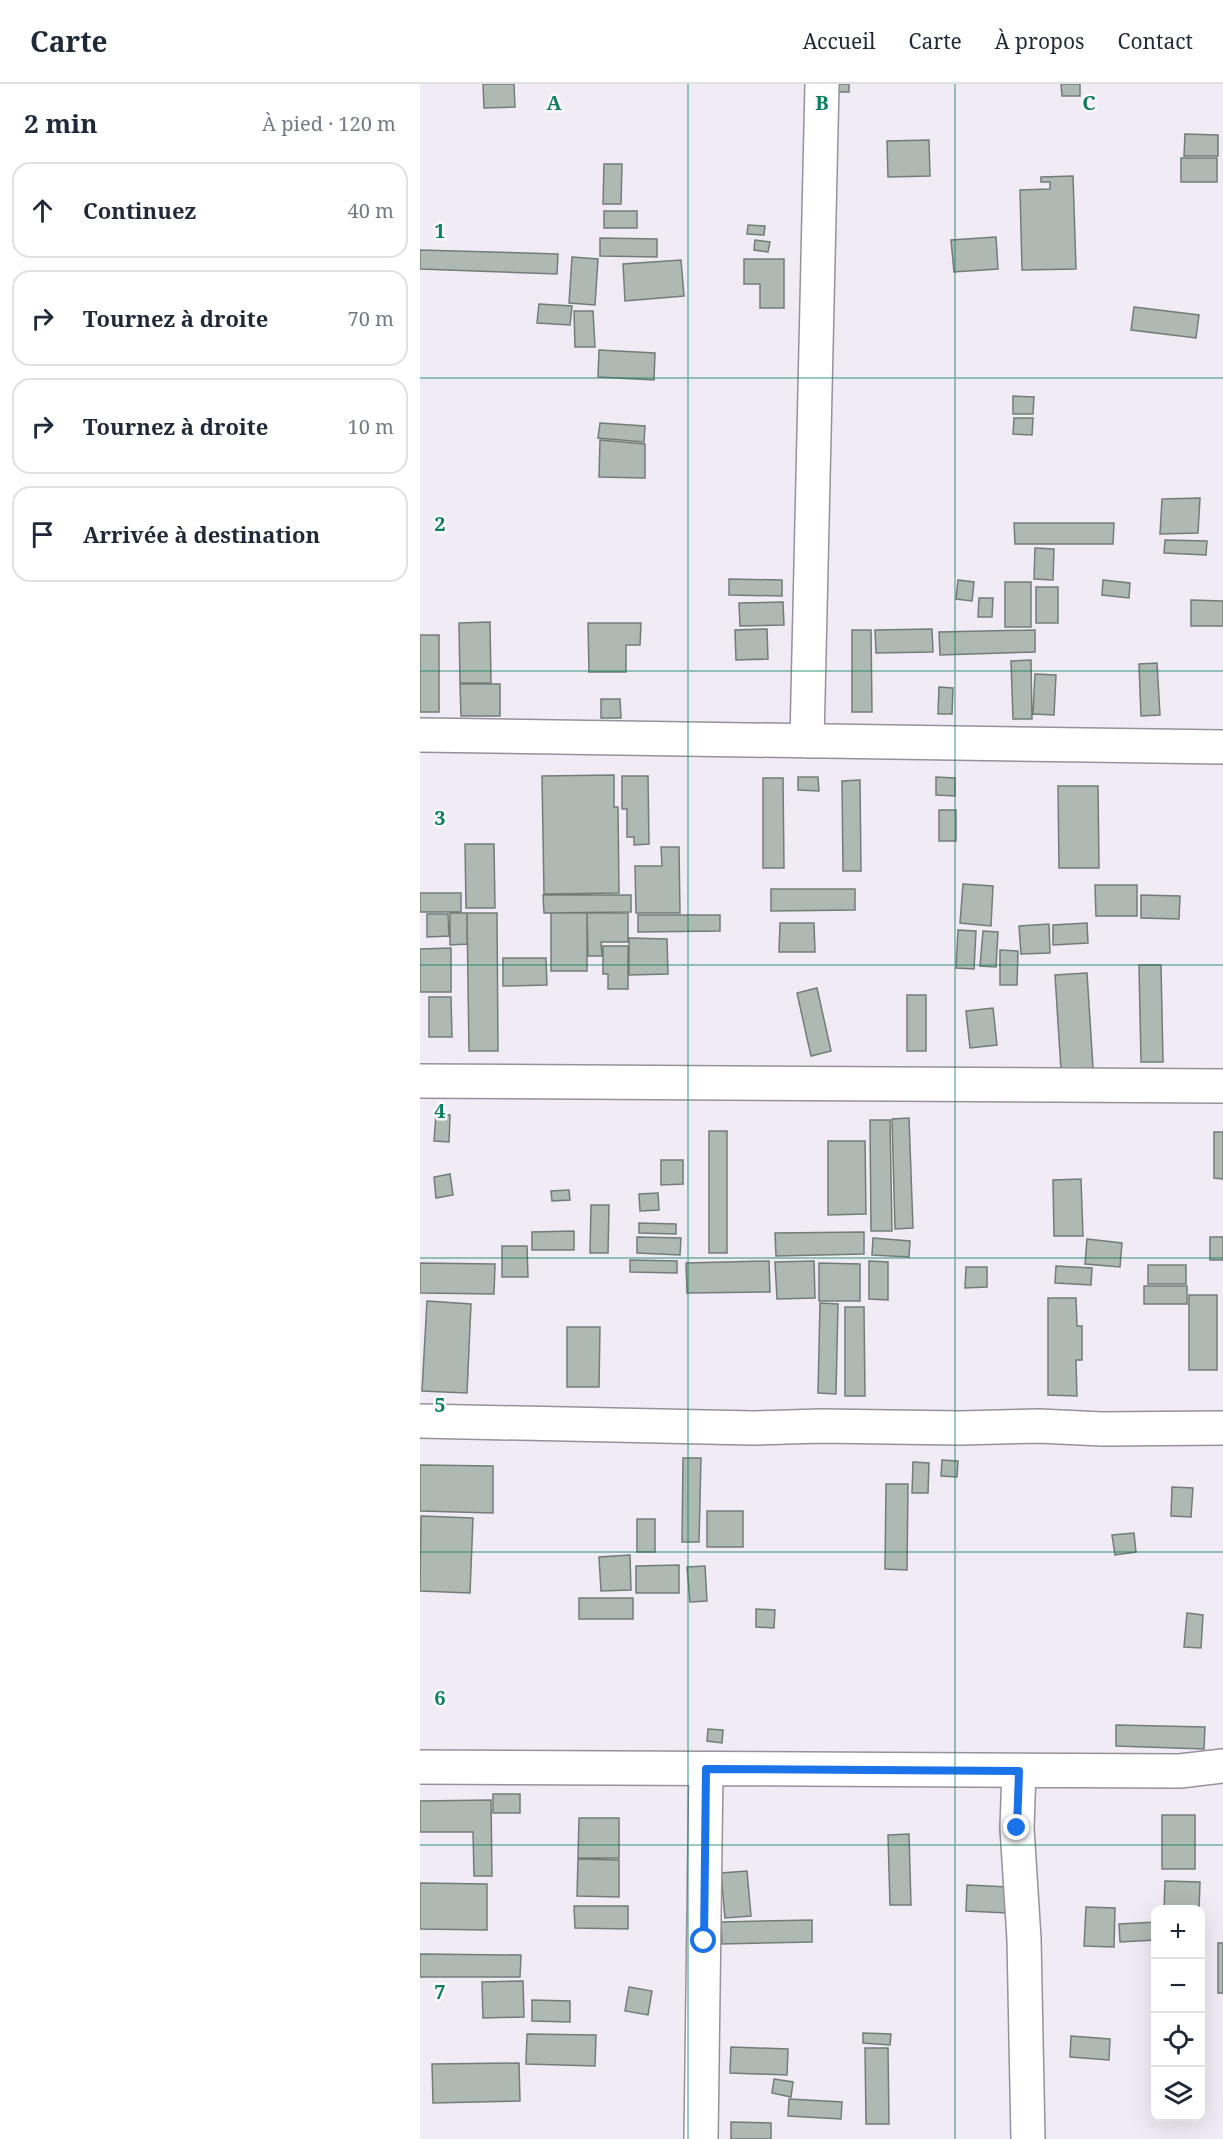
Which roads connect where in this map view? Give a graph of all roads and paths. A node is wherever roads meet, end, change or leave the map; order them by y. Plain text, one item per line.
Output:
1 (822, 84) edge
2 (420, 735) edge
3 (807, 741) junction
4 (1223, 747) edge
5 (420, 1081) edge
6 (1223, 1086) edge
7 (420, 1421) edge
8 (1223, 1428) edge
9 (1223, 1766) edge
10 (420, 1767) edge
11 (706, 1769) junction
12 (1019, 1771) junction
13 (701, 2139) edge
14 (1028, 2139) edge

1 - 3 street
2 - 3 street
3 - 4 street
5 - 6 street
7 - 8 street
9 - 12 street
10 - 11 street
11 - 12 street
11 - 13 street
12 - 14 street

